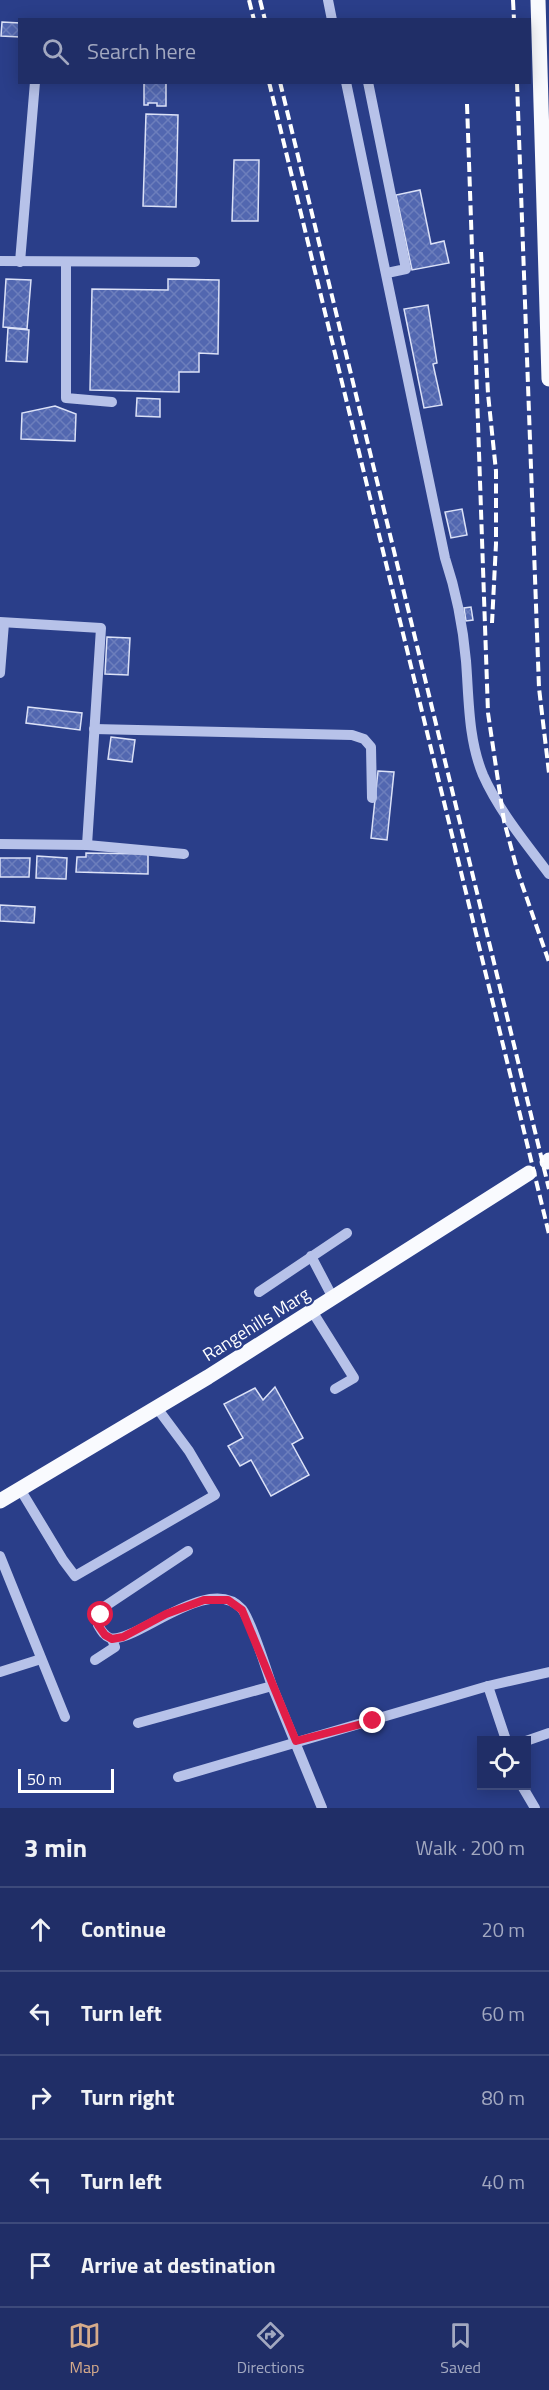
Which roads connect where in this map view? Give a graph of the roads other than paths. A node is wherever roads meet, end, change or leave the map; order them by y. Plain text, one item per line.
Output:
1 (328, 0) edge
2 (538, 0) edge
3 (332, 18) edge
4 (34, 84) edge
5 (346, 84) edge
6 (368, 84) edge
7 (0, 261) edge
8 (20, 262) junction
9 (66, 262) junction
10 (195, 262) dead end
11 (387, 273) junction
12 (549, 379) edge
13 (112, 402) dead end
14 (2, 622) edge
15 (0, 673) edge
16 (94, 729) junction
17 (372, 798) dead end
18 (0, 844) edge
19 (87, 845) junction
20 (184, 854) dead end
21 (549, 874) edge
22 (529, 1173) dead end
23 (347, 1233) dead end
24 (311, 1256) junction
25 (259, 1292) dead end
26 (333, 1298) junction
27 (312, 1311) junction
28 (336, 1389) dead end
29 (157, 1408) junction
30 (20, 1489) junction
31 (0, 1501) edge
32 (188, 1551) dead end
33 (0, 1556) edge
34 (112, 1639) junction
35 (41, 1659) junction
36 (95, 1660) dead end
37 (0, 1672) edge
38 (549, 1672) edge
39 (273, 1686) junction
40 (488, 1686) junction
41 (65, 1717) dead end
42 (138, 1723) dead end
43 (549, 1732) edge
44 (505, 1736) edge
45 (531, 1739) edge
46 (296, 1741) junction
47 (178, 1777) dead end
48 (525, 1790) edge
49 (322, 1808) edge
50 (535, 1808) edge

1 - 3 street
2 - 12 main road
4 - 8 street
5 - 11 street
6 - 11 street
7 - 8 street
8 - 9 street
9 - 10 street
9 - 13 street
11 - 21 street
14 - 15 street
14 - 16 street
16 - 17 street
16 - 19 street
18 - 19 street
19 - 20 street
22 - 26 main road, Rangehills Marg
23 - 24 street
24 - 25 street
24 - 26 street
26 - 27 main road, Rangehills Marg
27 - 28 street
27 - 29 main road, Rangehills Marg
29 - 30 main road, Rangehills Marg
29 - 30 street
30 - 31 main road, Rangehills Marg
32 - 34 street
33 - 35 street
34 - 36 street
34 - 39 street
35 - 37 street
35 - 41 street
38 - 40 street
39 - 42 street
39 - 46 street
40 - 44 street
40 - 46 street
43 - 45 street
46 - 47 street
46 - 49 street
48 - 50 street

